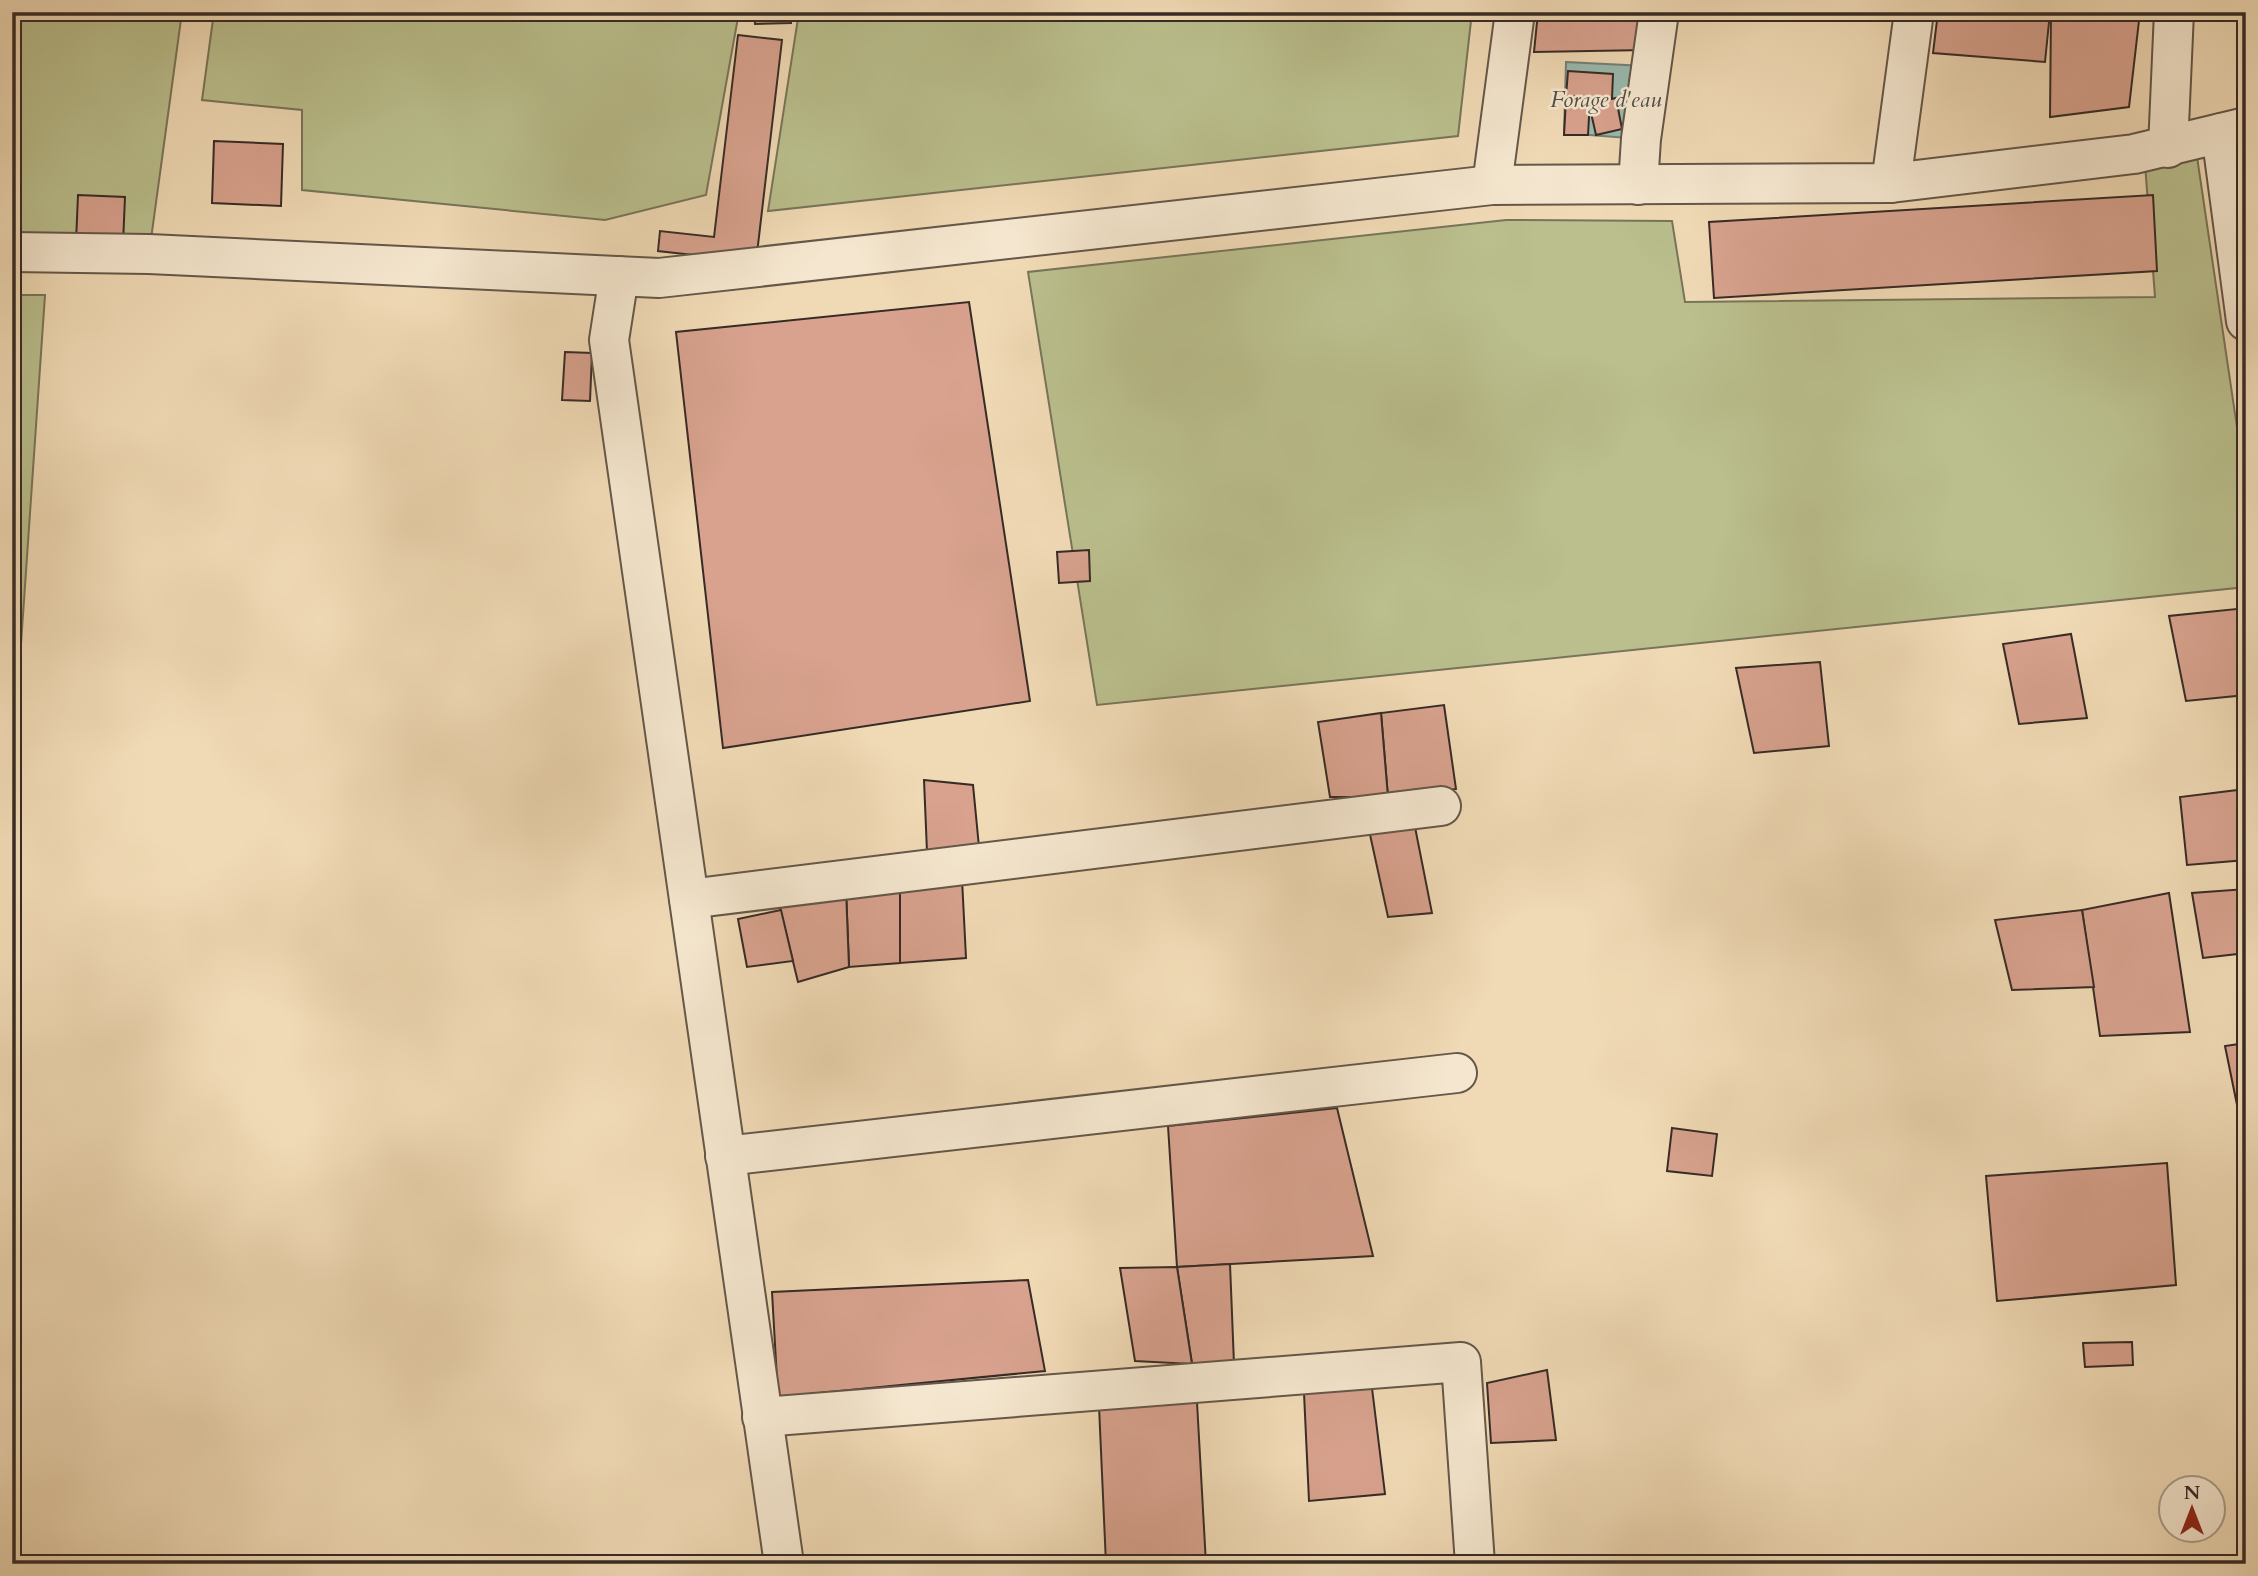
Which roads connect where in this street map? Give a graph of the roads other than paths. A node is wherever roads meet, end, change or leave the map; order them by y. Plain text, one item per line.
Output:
1 (1515, 12) edge
2 (1659, 12) edge
3 (1914, 12) edge
4 (2174, 12) edge
5 (2233, 130) edge
6 (2168, 148) junction
7 (1891, 183) junction
8 (1638, 185) junction
9 (1492, 186) junction
10 (12, 252) edge
11 (619, 276) junction
12 (2246, 321) edge
13 (1441, 806) dead end
14 (689, 899) junction
15 (1457, 1073) dead end
16 (725, 1156) junction
17 (762, 1417) junction
18 (784, 1564) edge
19 (1475, 1564) edge

1 - 9 street
2 - 8 street
3 - 7 street
4 - 6 street
5 - 6 street
5 - 12 street
6 - 7 street
7 - 8 street
8 - 9 street
9 - 11 street
10 - 11 street
11 - 14 street
13 - 14 street
14 - 16 street
15 - 16 street
16 - 17 street
17 - 18 street
17 - 19 street

